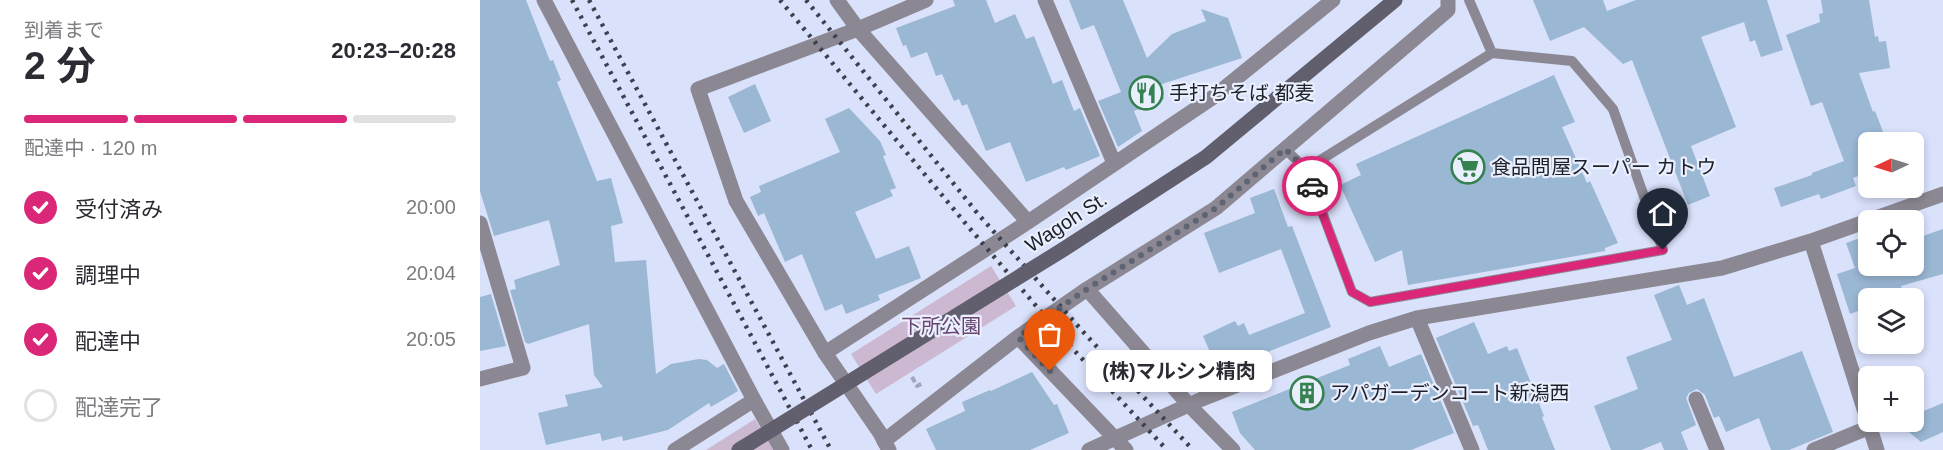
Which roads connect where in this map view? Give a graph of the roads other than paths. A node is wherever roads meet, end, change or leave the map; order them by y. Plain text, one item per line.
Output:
1 (544, 0) edge
2 (837, 0) edge
3 (926, 0) edge
4 (1045, 0) edge
5 (1333, 0) edge
6 (1395, 0) edge
7 (1448, 0) edge
8 (1469, 0) edge
9 (858, 29) junction
10 (1492, 53) junction
11 (1285, 149) junction
12 (1114, 163) junction
13 (1306, 169) junction
14 (1943, 194) edge
15 (1028, 222) junction
16 (480, 223) edge
17 (1811, 241) junction
18 (1087, 289) junction
19 (1417, 318) junction
20 (1018, 337) junction
21 (825, 353) junction
22 (480, 379) edge
23 (1858, 389) edge
24 (1695, 399) dead end
25 (754, 400) junction
26 (1189, 405) junction
27 (1858, 432) edge
28 (1872, 432) edge
29 (886, 445) edge
30 (1114, 446) edge
31 (675, 450) edge
32 (739, 450) edge
33 (782, 450) edge
34 (1089, 450) edge
35 (1233, 450) edge
36 (1472, 450) edge
37 (1717, 450) edge
38 (1814, 450) edge
39 (1878, 450) edge

1 - 25 street
2 - 9 street
3 - 9 street
4 - 12 street
5 - 12 street
6 - 32 main road, Wagoh St., bridge
7 - 11 street
8 - 10 lane
9 - 15 street
9 - 21 street
10 - 13 lane
10 - 13 lane
11 - 13 lane
11 - 18 street
12 - 15 street
14 - 17 street
15 - 21 street
16 - 22 street
17 - 19 street
17 - 23 street
18 - 20 street
18 - 26 street
19 - 26 street
19 - 36 street
20 - 29 street
20 - 30 street
21 - 29 street
24 - 37 street
25 - 31 street
25 - 33 street
26 - 30 street
26 - 35 street
27 - 38 street
28 - 39 street
30 - 34 street

